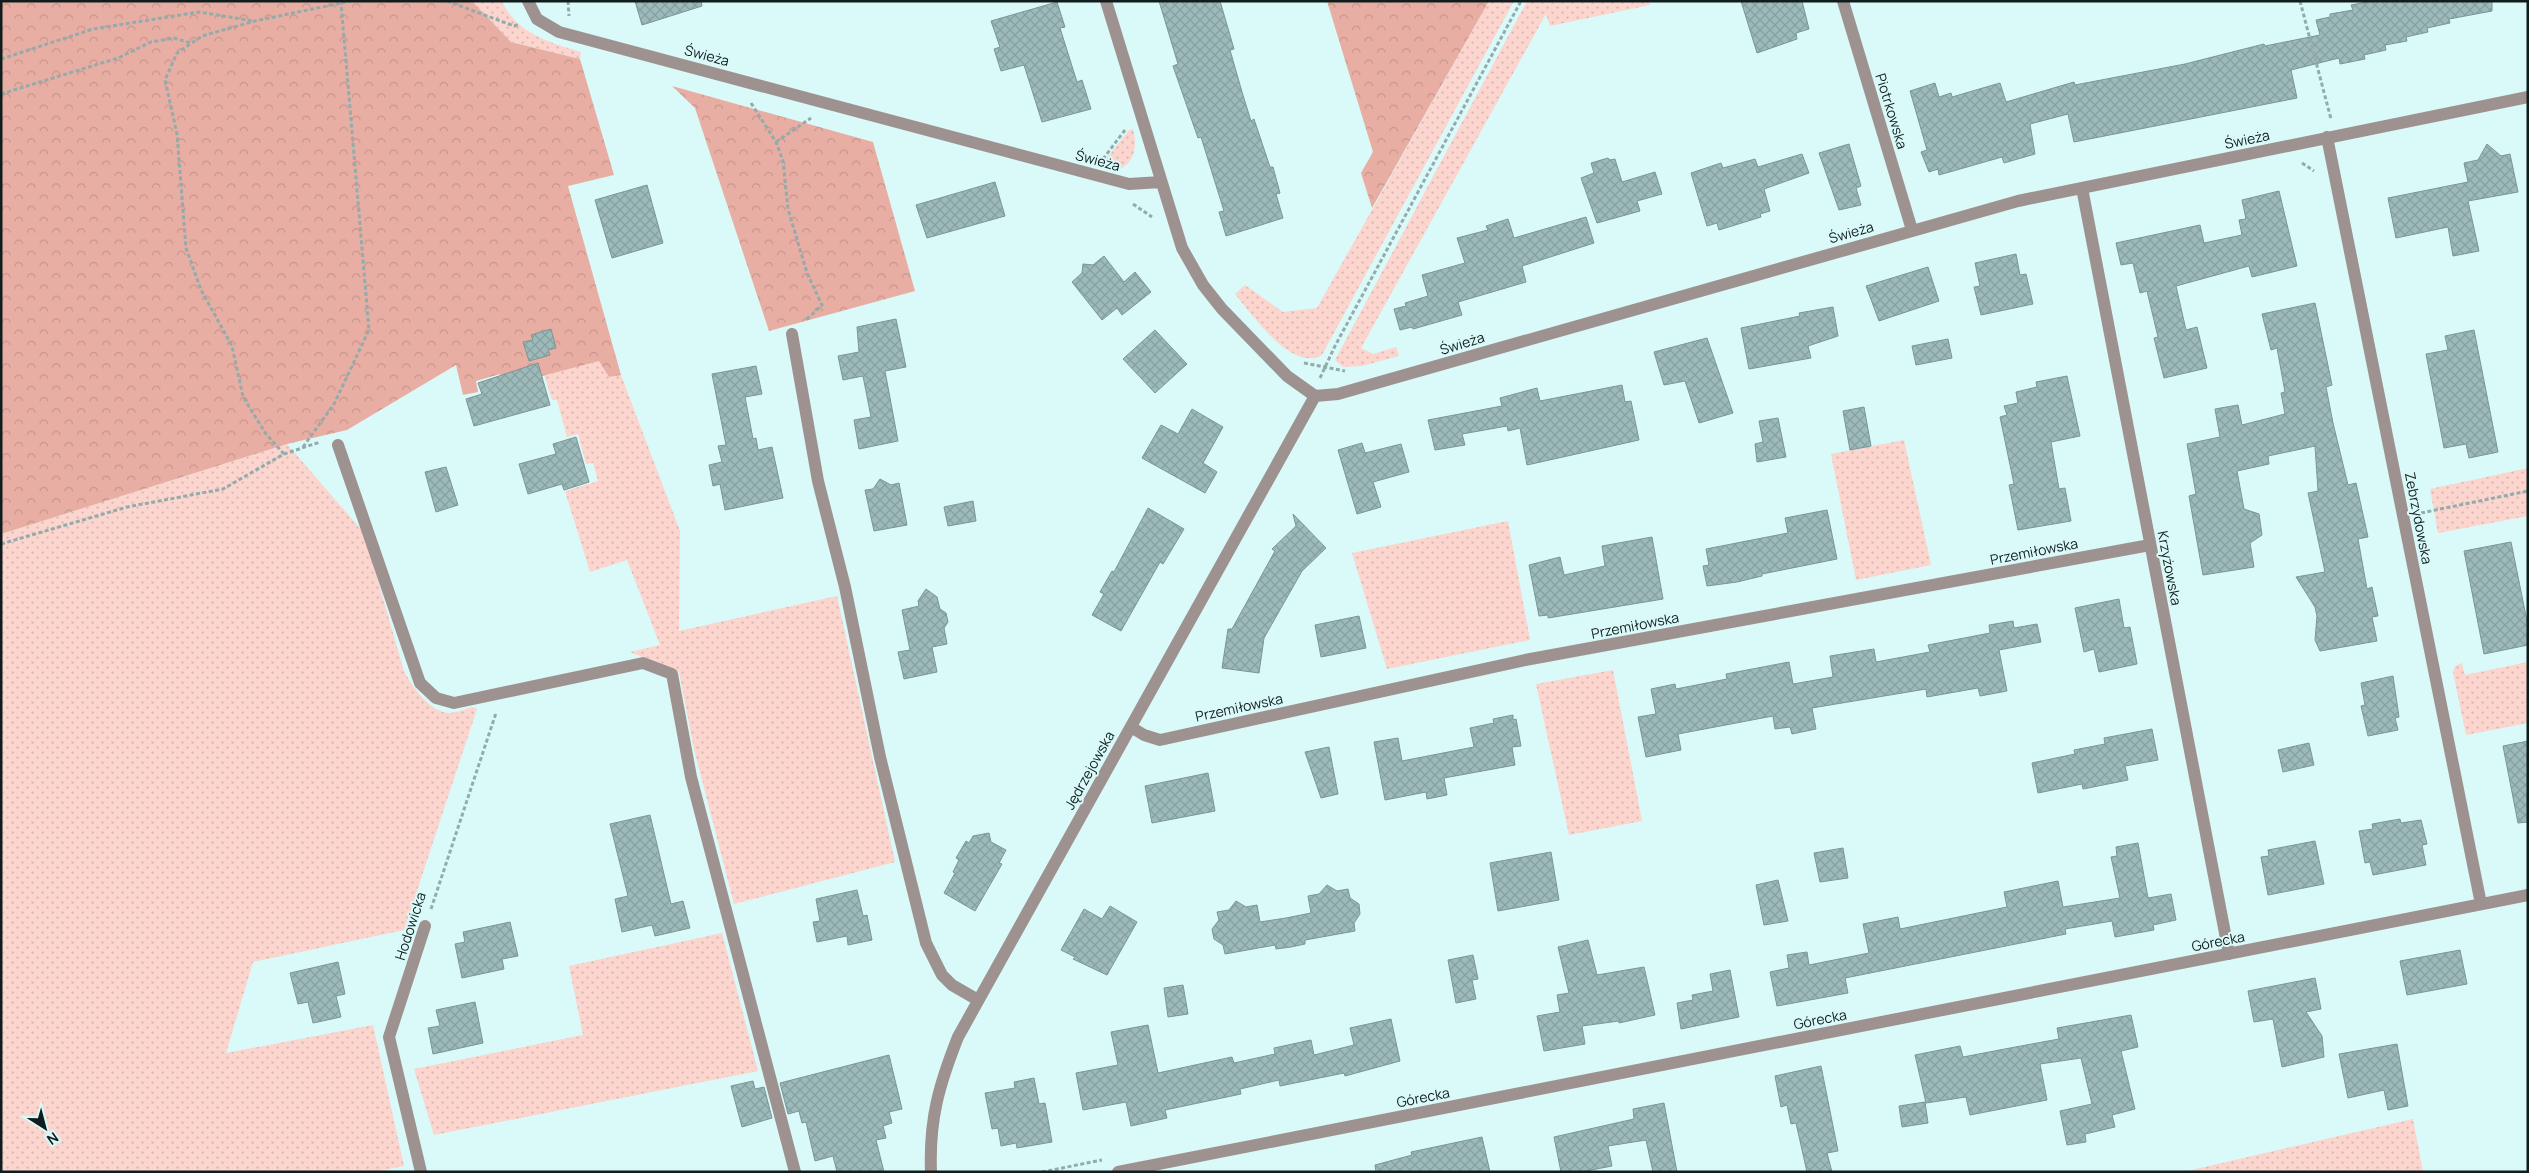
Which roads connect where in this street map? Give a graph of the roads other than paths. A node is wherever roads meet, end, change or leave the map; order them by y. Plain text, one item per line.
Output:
1 (528, 1) edge
2 (1106, 1) edge
3 (1843, 1) edge
4 (2528, 97) edge
5 (2327, 138) junction
6 (1161, 182) junction
7 (2082, 188) junction
8 (1912, 230) junction
9 (792, 334) road end
10 (1315, 396) junction
11 (338, 445) road end
12 (2150, 545) junction
13 (1131, 727) junction
14 (2528, 895) edge
15 (2481, 904) junction
16 (426, 926) road end
17 (2229, 954) junction
18 (978, 1000) junction
19 (421, 1172) edge
20 (795, 1172) edge
21 (931, 1172) edge
22 (1118, 1172) edge

1 - 6 street, Świeża
2 - 6 street
3 - 8 street, Piotrkowska
4 - 5 street, Świeża
5 - 7 street, Świeża
5 - 15 street, Zebrzydowska
6 - 10 street
7 - 8 street, Świeża
7 - 12 street, Krzyżowska
8 - 10 street, Świeża
9 - 18 street
10 - 13 street, Jędrzejowska
11 - 20 street
12 - 13 street, Przemiłowska
12 - 17 street, Krzyżowska
13 - 18 street, Jędrzejowska
14 - 15 street, Górecka
15 - 17 street, Górecka
16 - 19 street, Hodowicka
17 - 22 street, Górecka
18 - 21 street, Jędrzejowska

